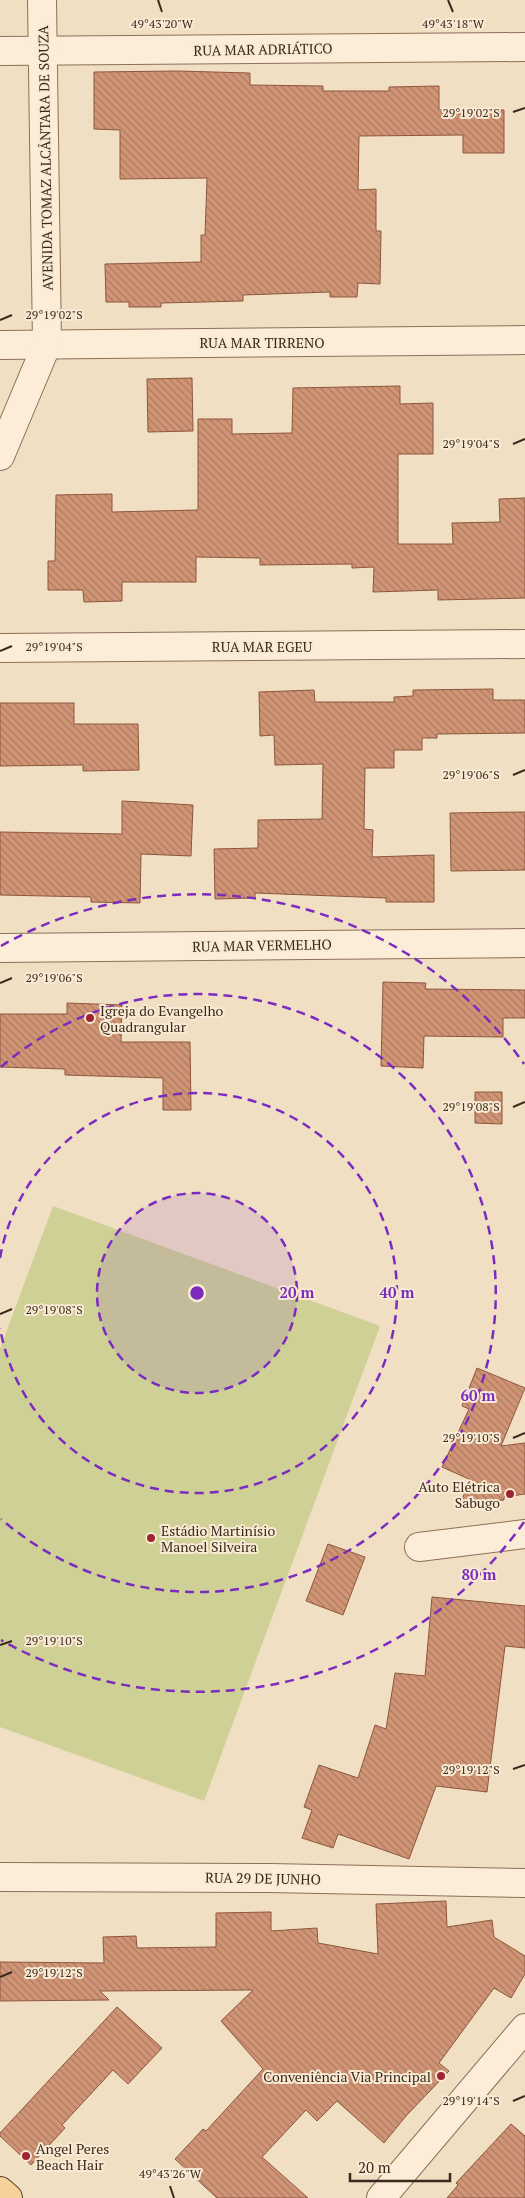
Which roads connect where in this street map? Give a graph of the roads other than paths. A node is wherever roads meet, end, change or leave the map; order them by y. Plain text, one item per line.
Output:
1 (42, 0) edge
2 (525, 46) edge
3 (0, 51) edge
4 (43, 51) junction
5 (525, 340) edge
6 (47, 344) junction
7 (0, 345) edge
8 (0, 456) edge
9 (525, 644) edge
10 (0, 648) edge
11 (525, 943) edge
12 (0, 948) edge
13 (525, 1534) edge
14 (419, 1547) dead end
15 (0, 1877) edge
16 (525, 1883) edge
17 (525, 2028) edge
18 (0, 2191) edge
19 (8, 2198) edge
20 (381, 2198) edge

1 - 4 street, AVENIDA TOMAZ ALCÂNTARA DE SOUZA
2 - 4 street, RUA MAR ADRIÁTICO
3 - 4 street, RUA MAR ADRIÁTICO
4 - 6 street, AVENIDA TOMAZ ALCÂNTARA DE SOUZA
5 - 6 street, RUA MAR TIRRENO
6 - 7 street, RUA MAR TIRRENO
6 - 8 street, AVENIDA TOMAZ ALCÂNTARA DE SOUZA
9 - 10 street, RUA MAR EGEU
11 - 12 street, RUA MAR VERMELHO
13 - 14 street
15 - 16 street, RUA 29 DE JUNHO
17 - 20 street
18 - 19 main road

